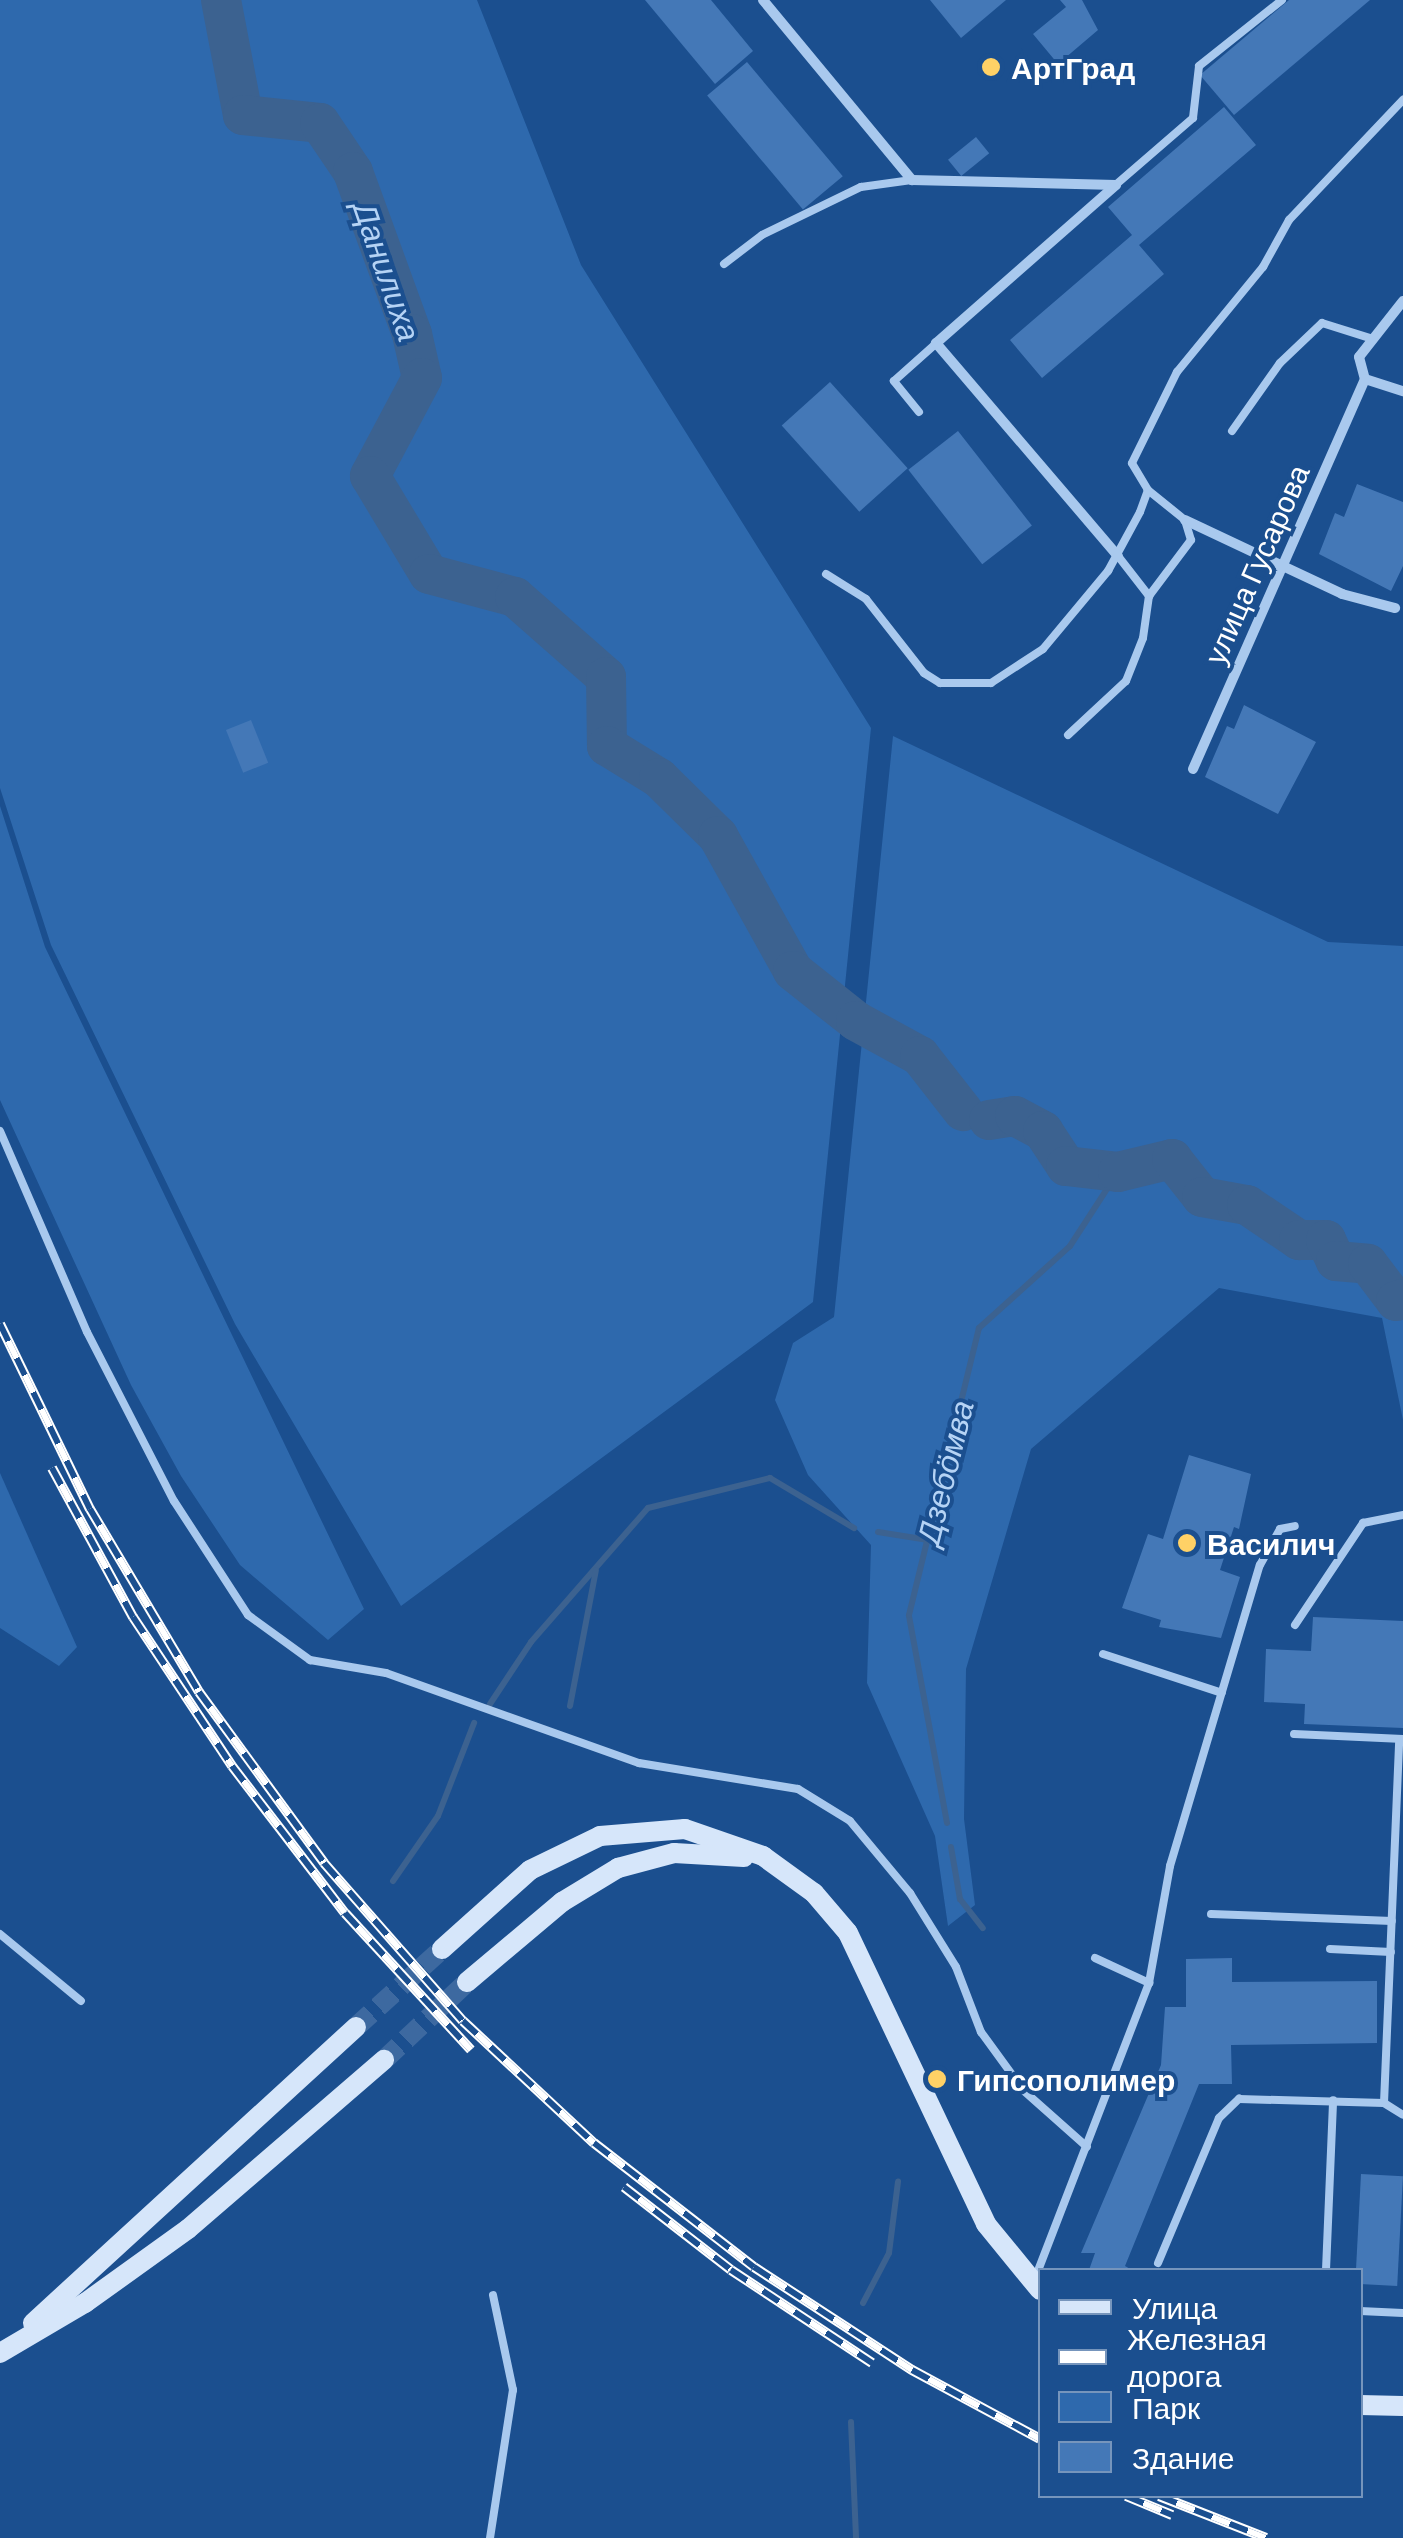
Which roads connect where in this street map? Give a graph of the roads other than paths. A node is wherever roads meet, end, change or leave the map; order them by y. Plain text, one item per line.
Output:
1 (762, 0) edge
2 (1282, 0) edge
3 (1403, 100) edge
4 (912, 180) junction
5 (1116, 185) junction
6 (724, 264) dead end
7 (1403, 301) edge
8 (1373, 339) junction
9 (936, 344) junction
10 (1365, 378) junction
11 (1403, 391) edge
12 (919, 412) dead end
13 (1232, 431) dead end
14 (1148, 490) junction
15 (1185, 520) junction
16 (1118, 556) junction
17 (1282, 567) junction
18 (826, 574) dead end
19 (1149, 596) junction
20 (1395, 608) dead end
21 (1068, 735) dead end
22 (1193, 769) dead end
23 (0, 1132) edge
24 (1403, 1515) edge
25 (1296, 1526) dead end
26 (1295, 1625) dead end
27 (1103, 1654) dead end
28 (1222, 1693) junction
29 (1294, 1734) dead end
30 (1401, 1739) edge
31 (788, 1873) junction
32 (1211, 1914) dead end
33 (1392, 1921) junction
34 (0, 1934) edge
35 (442, 1948) tunnel mouth
36 (1330, 1950) dead end
37 (1390, 1952) junction
38 (1095, 1958) dead end
39 (467, 1982) tunnel mouth
40 (1149, 1983) junction
41 (81, 2001) dead end
42 (356, 2027) tunnel mouth
43 (384, 2060) tunnel mouth
44 (1333, 2100) junction
45 (1384, 2103) junction
46 (1403, 2114) edge
47 (1087, 2147) junction
48 (1158, 2263) dead end
49 (1043, 2268) edge
50 (1326, 2268) edge
51 (1037, 2286) edge
52 (493, 2295) dead end
53 (1363, 2311) edge
54 (1403, 2313) edge
55 (0, 2352) edge
56 (1363, 2405) edge
57 (1403, 2406) edge
58 (490, 2538) edge

1 - 4 street
2 - 5 lane
3 - 14 lane
4 - 5 street
4 - 6 lane
5 - 9 street
7 - 8 street, улица Гусарова
8 - 10 street, улица Гусарова
8 - 13 lane
9 - 12 lane
9 - 16 street
10 - 11 street
10 - 17 street, улица Гусарова
14 - 15 lane
14 - 16 lane
15 - 17 street
15 - 19 lane
16 - 18 lane
16 - 19 lane
17 - 20 street
17 - 22 street, улица Гусарова
19 - 21 lane
23 - 47 lane
24 - 26 lane
25 - 28 lane
27 - 28 lane
28 - 40 lane
29 - 30 lane
30 - 33 lane
31 - 35 main road
31 - 39 main road
31 - 51 main road
32 - 33 lane
33 - 37 lane
34 - 41 lane
36 - 37 lane
37 - 45 lane
38 - 40 lane
40 - 47 lane
42 - 55 main road
43 - 55 main road
44 - 45 lane
44 - 48 lane
44 - 50 lane
45 - 46 lane
47 - 49 lane
52 - 58 lane
53 - 54 lane
56 - 57 main road

